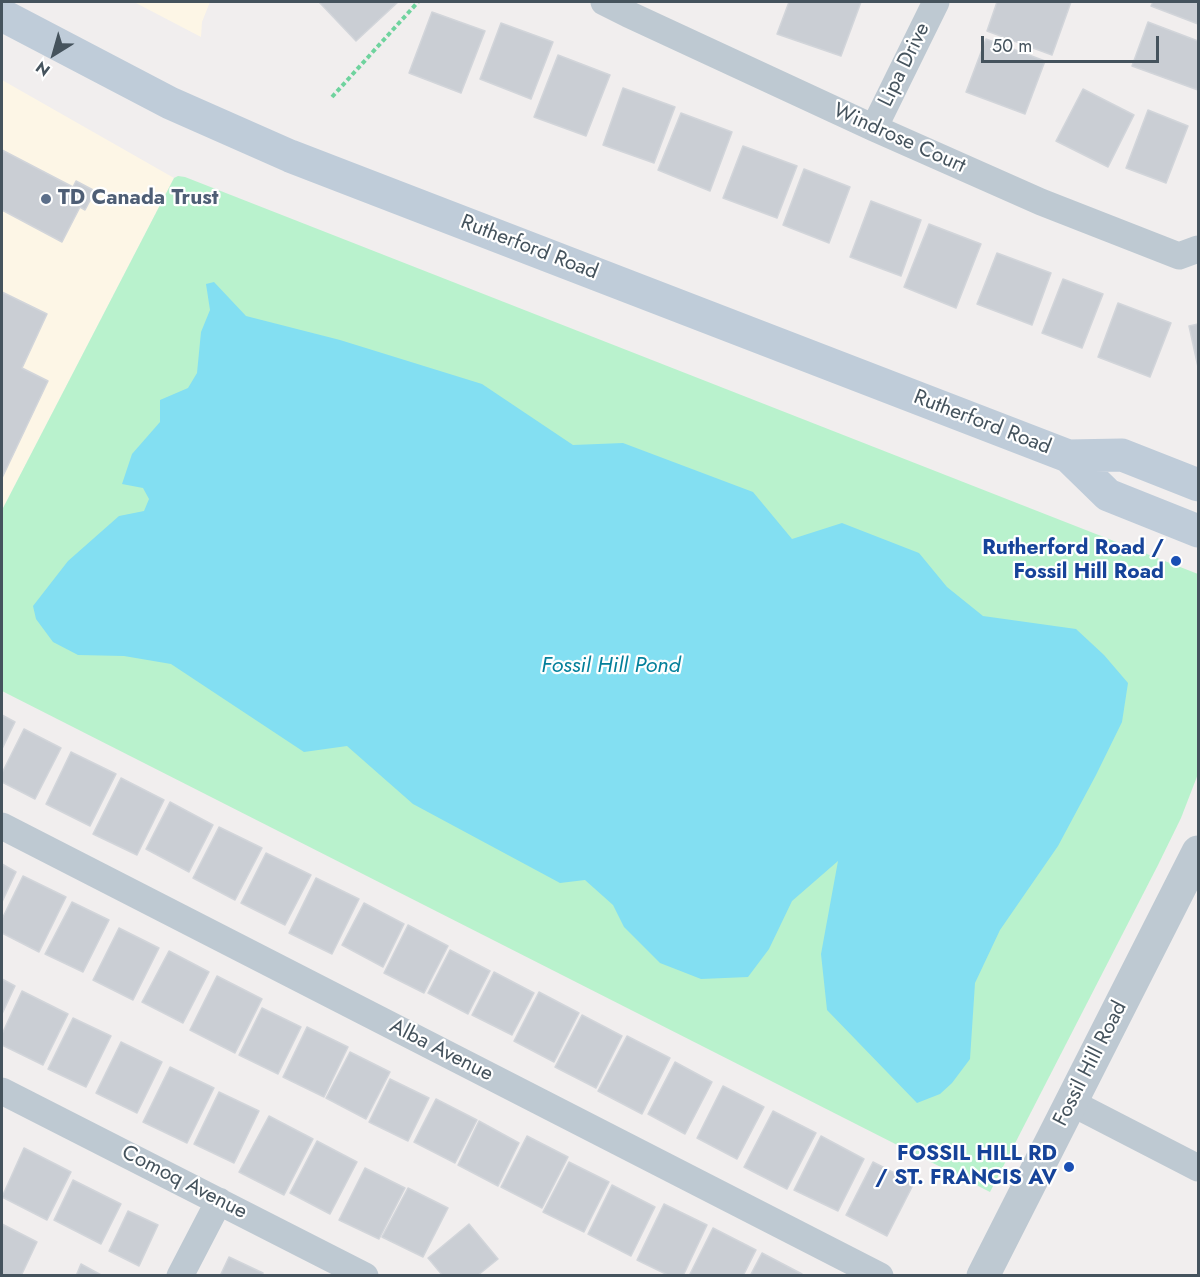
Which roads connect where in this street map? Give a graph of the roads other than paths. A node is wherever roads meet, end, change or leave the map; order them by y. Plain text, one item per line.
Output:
1 (604, 2) edge
2 (936, 2) edge
3 (2, 15) edge
4 (874, 128) junction
5 (1198, 249) edge
6 (1068, 456) junction
7 (1198, 485) edge
8 (1198, 531) edge
9 (2, 826) edge
10 (1198, 852) edge
11 (3, 1095) edge
12 (1072, 1102) junction
13 (1198, 1168) edge
14 (219, 1201) junction
15 (180, 1275) edge
16 (366, 1275) edge
17 (880, 1275) edge
18 (983, 1275) edge

1 - 4 street, Windrose Court
2 - 4 street, Lipa Drive
3 - 6 main road, Rutherford Road
4 - 5 street, Windrose Court
6 - 7 main road, Rutherford Road
6 - 8 main road, Rutherford Road
9 - 17 street, Alba Avenue
10 - 12 street, Fossil Hill Road
11 - 14 street, Comoq Avenue
12 - 13 street
12 - 18 street, Fossil Hill Road
14 - 15 street
14 - 16 street, Comoq Avenue

